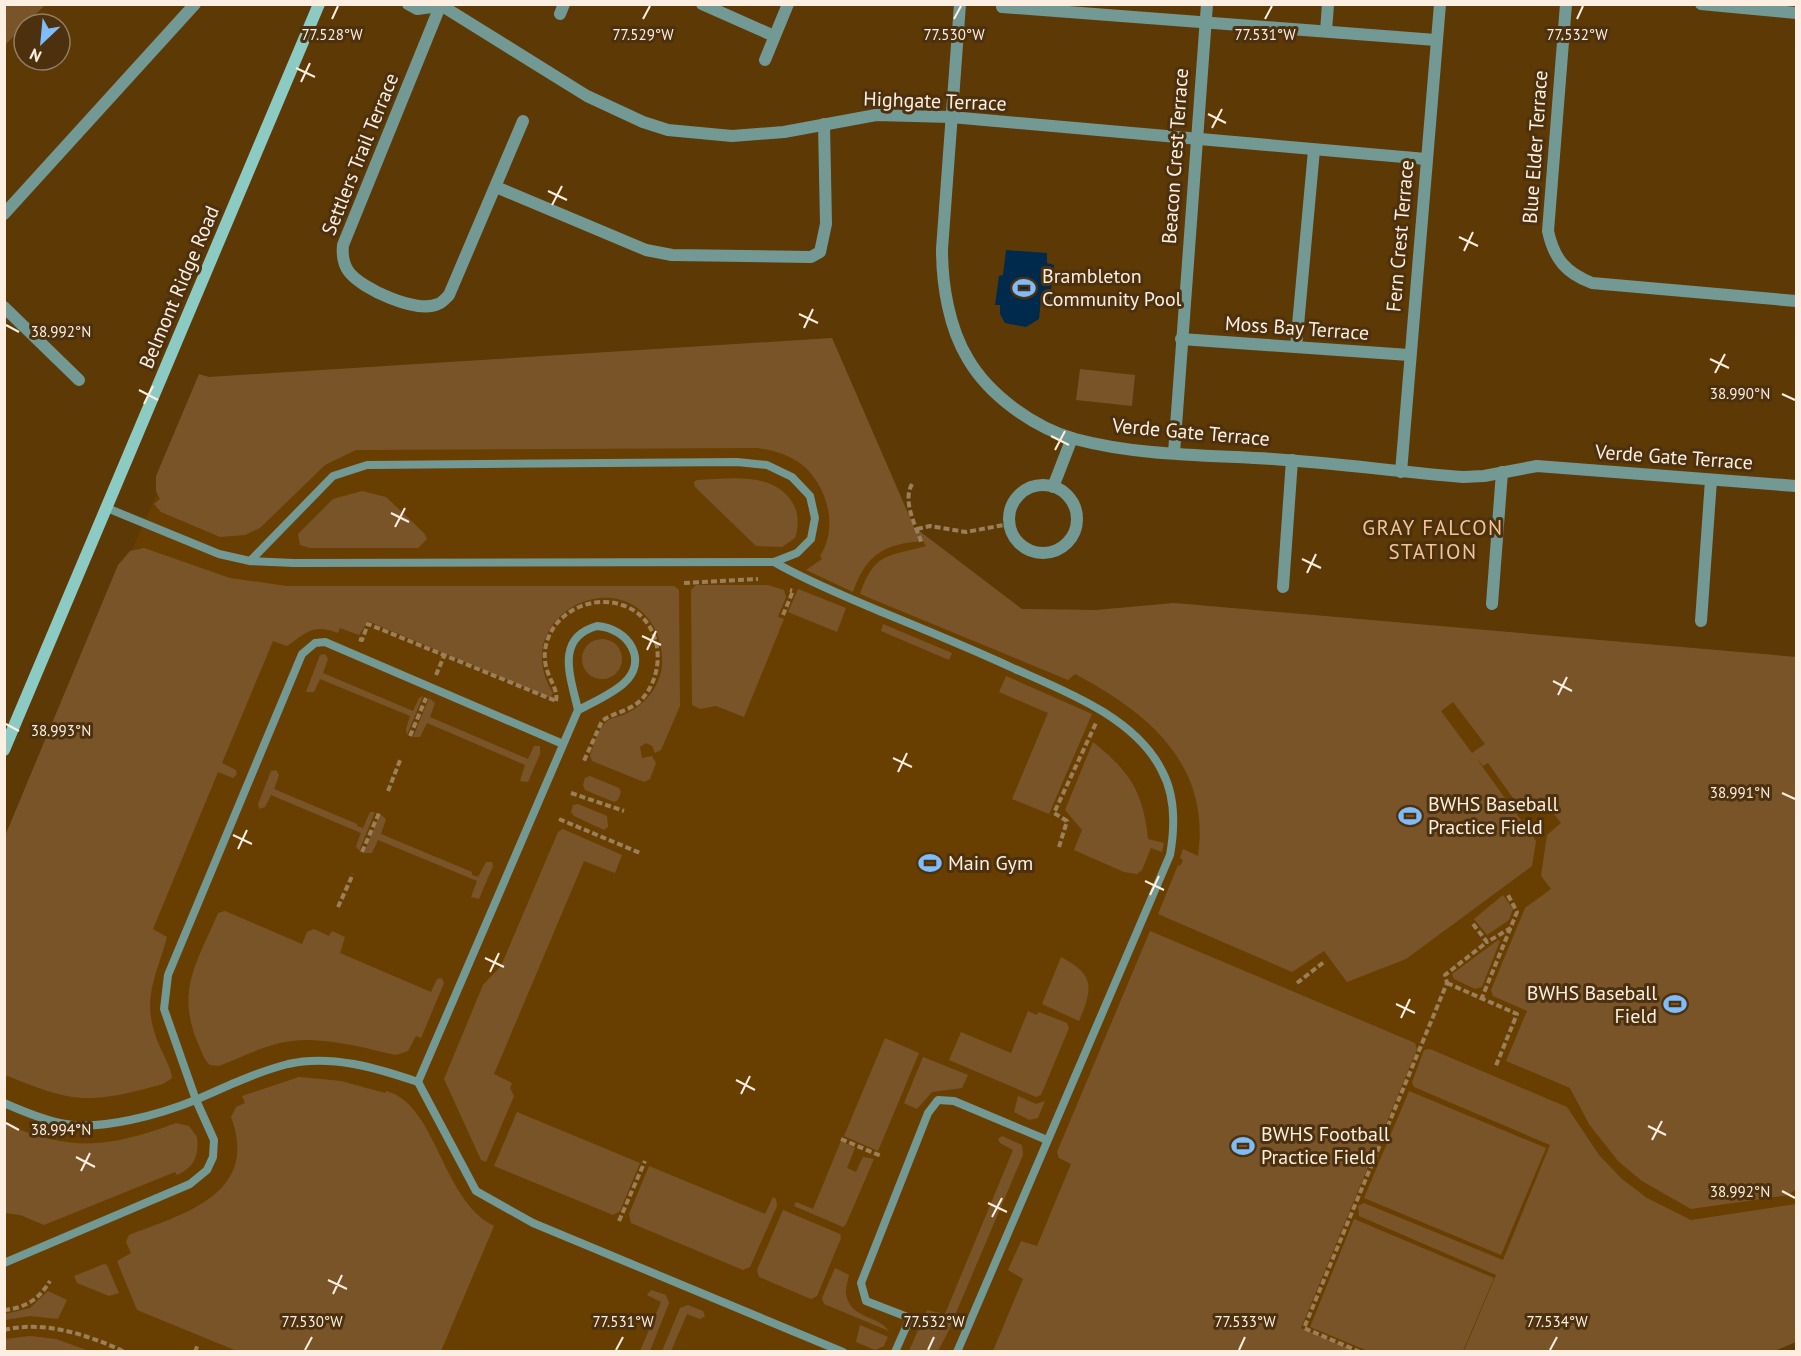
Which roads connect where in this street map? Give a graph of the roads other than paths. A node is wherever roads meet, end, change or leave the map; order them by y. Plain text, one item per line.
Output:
1 (195, 4) edge
2 (319, 4) edge
3 (408, 4) edge
4 (702, 4) edge
5 (788, 4) edge
6 (960, 4) edge
7 (1207, 4) edge
8 (1328, 4) edge
9 (1440, 4) edge
10 (1566, 4) edge
11 (1701, 4) edge
12 (440, 5) edge
13 (1708, 5) edge
14 (1002, 7) dead end
15 (1083, 8) edge
16 (1797, 12) edge
17 (1205, 22) junction
18 (1326, 32) junction
19 (774, 36) junction
20 (1436, 40) junction
21 (765, 60) dead end
22 (951, 117) junction
23 (524, 121) dead end
24 (824, 124) junction
25 (1196, 139) junction
26 (1314, 150) junction
27 (1426, 159) junction
28 (496, 187) junction
29 (4, 214) edge
30 (1797, 301) edge
31 (4, 307) edge
32 (1181, 339) junction
33 (1296, 347) junction
34 (1409, 355) junction
35 (79, 380) dead end
36 (1072, 438) junction
37 (1174, 453) junction
38 (1292, 460) junction
39 (1401, 472) junction
40 (1502, 472) junction
41 (1711, 480) junction
42 (1797, 486) edge
43 (1053, 487) junction
44 (107, 508) junction
45 (250, 561) junction
46 (774, 562) junction
47 (1282, 587) dead end
48 (1492, 604) dead end
49 (1701, 621) dead end
50 (578, 710) junction
51 (563, 744) junction
52 (4, 750) edge
53 (417, 1082) junction
54 (196, 1100) junction
55 (4, 1103) edge
56 (1047, 1140) junction
57 (4, 1263) edge
58 (843, 1352) edge
59 (896, 1352) edge
60 (957, 1352) edge

1 - 29 street
2 - 44 main road, Belmont Ridge Road
3 - 12 street
4 - 19 street
5 - 19 street
6 - 22 street, Verde Gate Terrace
7 - 17 street, Beacon Crest Terrace
8 - 18 street
9 - 20 street, Fern Crest Terrace
10 - 30 street, Blue Elder Terrace
11 - 13 street
12 - 24 street, Highgate Terrace
12 - 28 street, Settlers Trail Terrace
13 - 16 street
14 - 15 street
15 - 17 street
17 - 18 street
17 - 25 street, Beacon Crest Terrace
18 - 20 street
19 - 21 street
20 - 27 street, Fern Crest Terrace
22 - 24 street, Highgate Terrace
22 - 25 street, Highgate Terrace
22 - 36 street, Verde Gate Terrace
23 - 28 street, Settlers Trail Terrace
24 - 28 street
25 - 26 street, Highgate Terrace
25 - 32 street, Beacon Crest Terrace
26 - 27 street, Highgate Terrace
26 - 33 street
27 - 34 street, Fern Crest Terrace
31 - 35 street
32 - 33 street, Moss Bay Terrace
32 - 37 street, Beacon Crest Terrace
33 - 34 street, Moss Bay Terrace
34 - 39 street, Fern Crest Terrace
36 - 37 street, Verde Gate Terrace
36 - 43 street
37 - 38 street, Verde Gate Terrace
38 - 39 street, Verde Gate Terrace
38 - 47 street
39 - 40 street, Verde Gate Terrace
40 - 41 street, Verde Gate Terrace
40 - 48 street
41 - 42 street, Verde Gate Terrace
41 - 49 street
43 - 43 street
44 - 45 lane
44 - 52 main road, Belmont Ridge Road
45 - 46 lane
45 - 46 lane
46 - 56 lane
50 - 50 lane
50 - 51 lane
51 - 53 lane
51 - 54 lane
53 - 54 lane
53 - 58 lane
54 - 55 lane
54 - 57 lane
56 - 59 lane
56 - 60 lane

